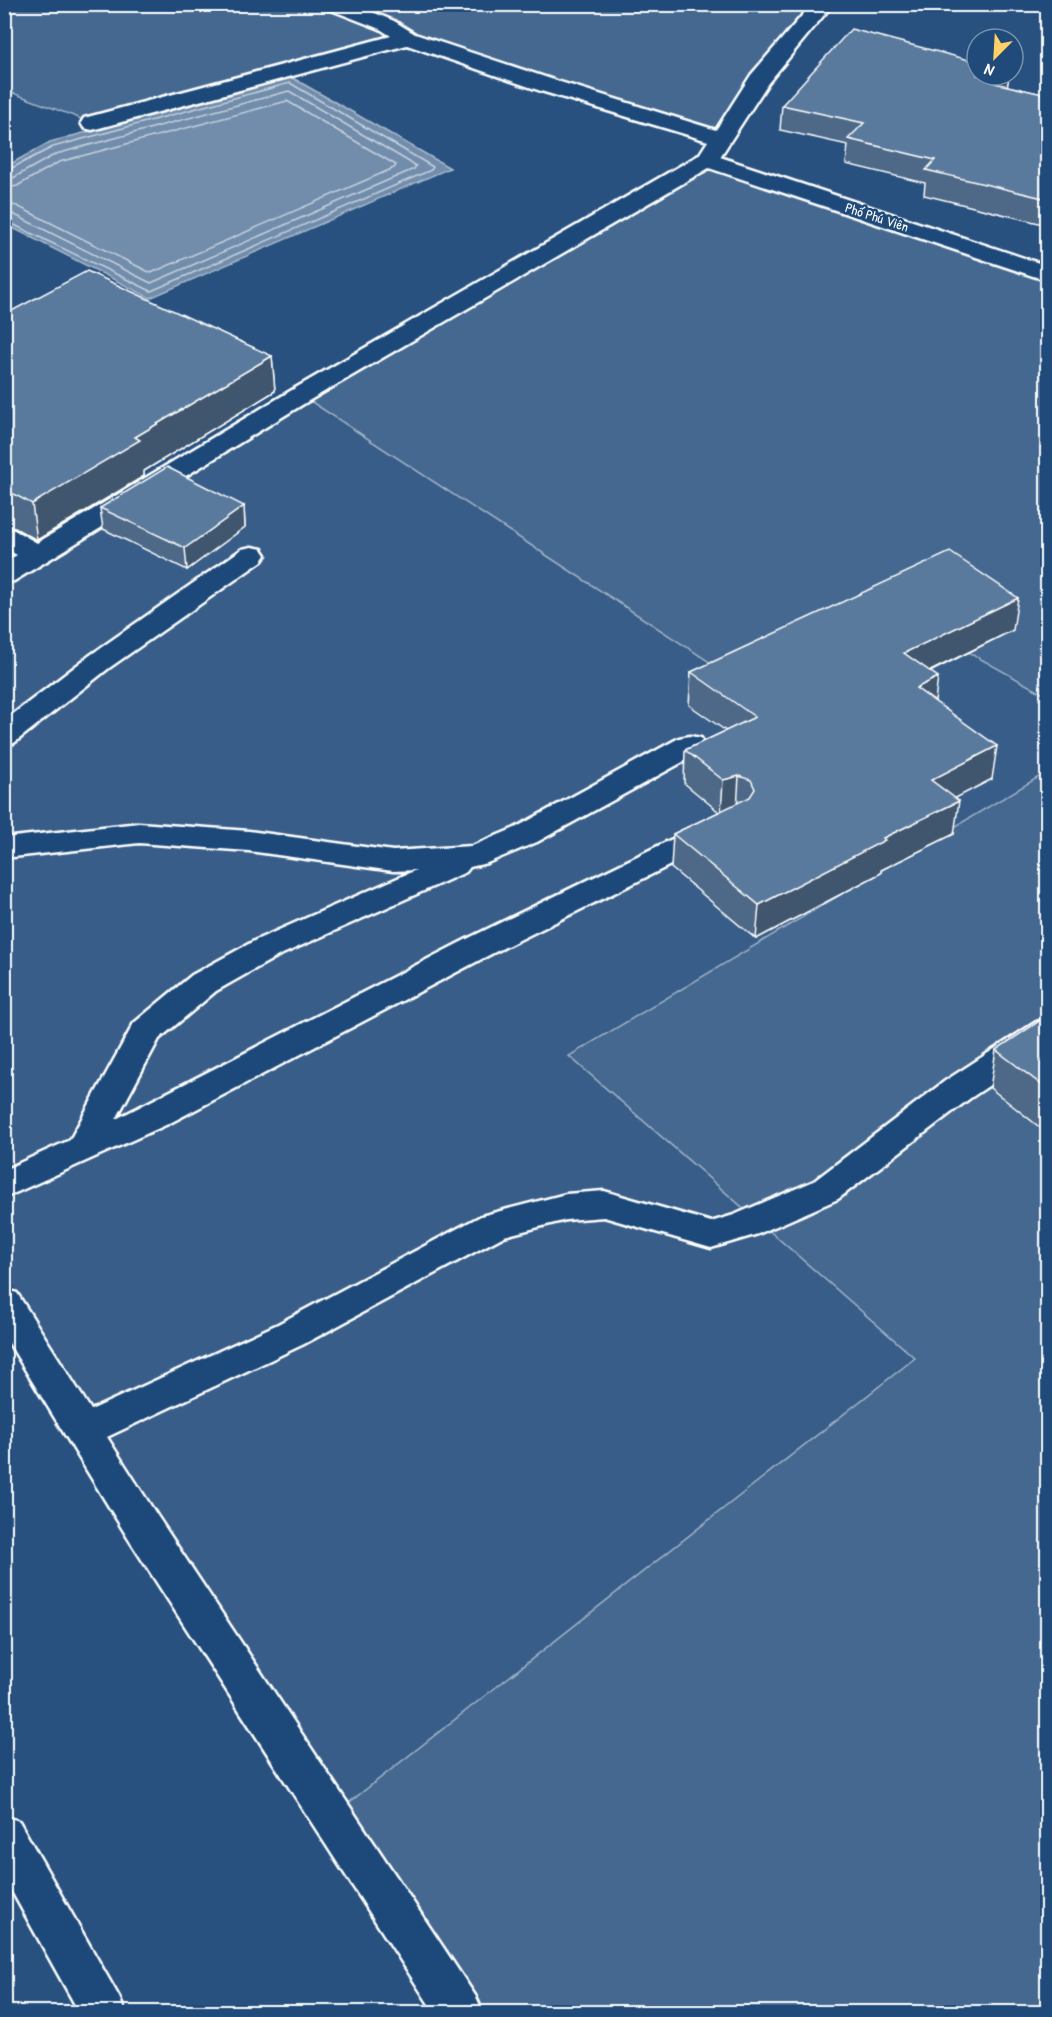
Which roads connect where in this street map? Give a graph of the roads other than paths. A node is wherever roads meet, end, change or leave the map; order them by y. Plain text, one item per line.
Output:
1 (333, 4) edge
2 (823, 4) edge
3 (408, 38) junction
4 (92, 123) dead end
5 (720, 138) junction
6 (706, 160) junction
7 (1047, 273) edge
8 (4, 536) edge
9 (38, 555) junction
10 (252, 555) dead end
11 (4, 575) edge
12 (4, 736) edge
13 (690, 745) edge
14 (736, 821) edge
15 (4, 848) edge
16 (476, 856) junction
17 (1047, 1030) edge
18 (83, 1148) junction
19 (4, 1185) edge
20 (4, 1303) edge
21 (83, 1431) junction
22 (4, 1835) edge
23 (103, 2013) edge
24 (460, 2013) edge

1 - 3 street
2 - 5 street
3 - 4 street
3 - 5 street
5 - 6 street
6 - 7 street, Phố Phú Viên
6 - 9 street
8 - 9 street
9 - 11 street
10 - 12 street
13 - 16 street
14 - 18 street
15 - 16 street
16 - 18 street
17 - 21 street
18 - 19 street
20 - 21 street
21 - 24 street
22 - 23 street

